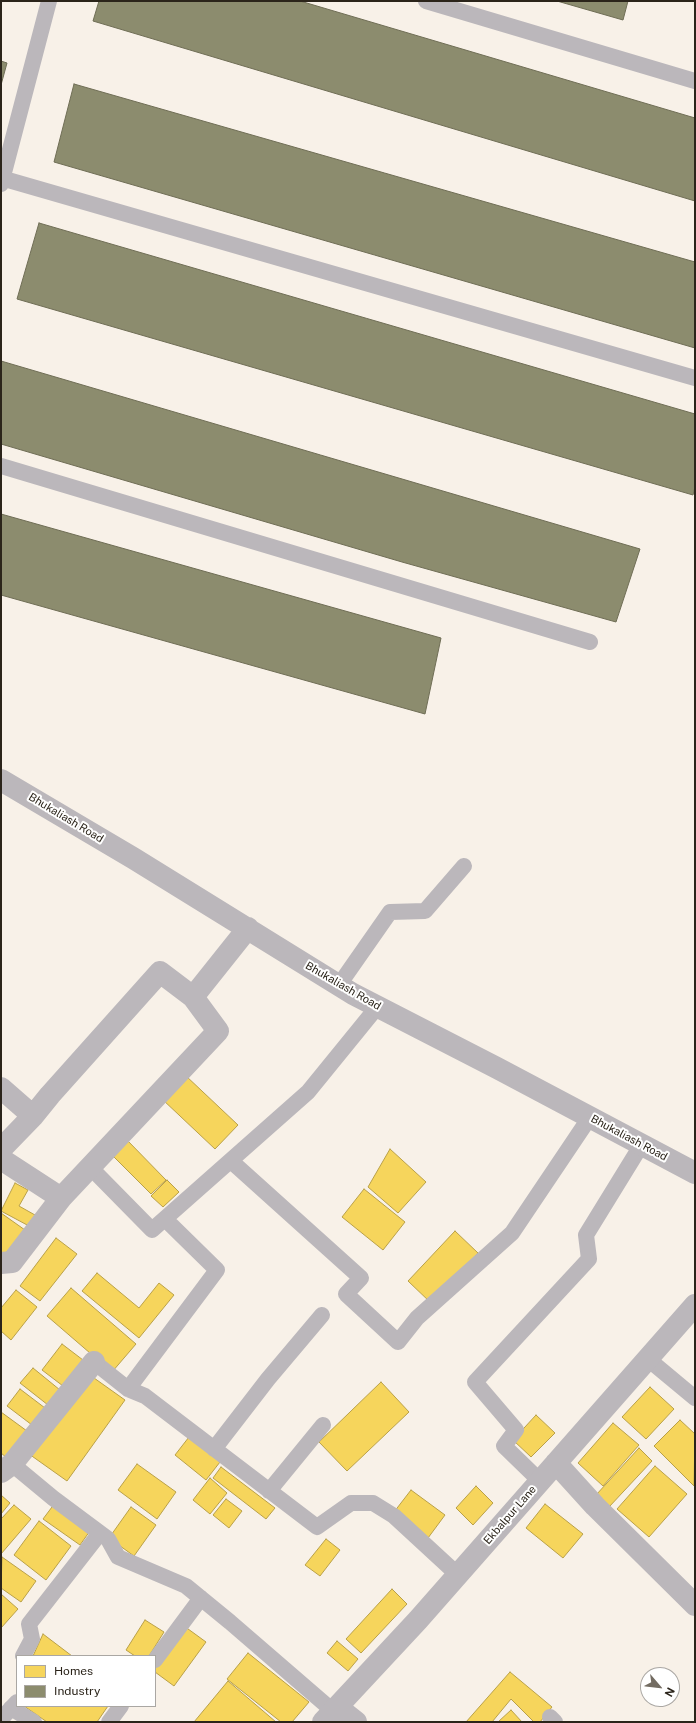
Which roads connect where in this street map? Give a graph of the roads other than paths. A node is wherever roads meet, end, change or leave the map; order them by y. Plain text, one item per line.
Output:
1 (50, 1) edge
2 (426, 1) edge
3 (695, 81) edge
4 (2, 180) edge
5 (695, 378) edge
6 (1, 466) edge
7 (590, 642) dead end
8 (1, 780) edge
9 (464, 866) dead end
10 (248, 928) junction
11 (339, 985) junction
12 (193, 996) junction
13 (378, 1006) junction
14 (1, 1088) edge
15 (33, 1116) junction
16 (590, 1117) junction
17 (642, 1144) junction
18 (1, 1149) edge
19 (1, 1159) edge
20 (231, 1161) junction
21 (90, 1167) junction
22 (695, 1173) edge
23 (61, 1198) junction
24 (165, 1219) junction
25 (1, 1263) edge
26 (695, 1306) edge
27 (322, 1315) dead end
28 (648, 1359) junction
29 (94, 1362) joint
30 (128, 1389) junction
31 (695, 1398) edge
32 (323, 1425) dead end
33 (214, 1449) junction
34 (556, 1463) junction
35 (6, 1468) edge
36 (540, 1481) junction
37 (269, 1491) junction
38 (100, 1533) junction
39 (458, 1575) junction
40 (201, 1598) junction
41 (695, 1605) edge
42 (24, 1655) edge
43 (156, 1659) edge
44 (120, 1707) edge
45 (10, 1710) edge
46 (331, 1713) edge
47 (34, 1722) edge
48 (109, 1722) edge
49 (356, 1722) edge

1 - 4 lane
2 - 3 lane
4 - 5 lane
6 - 7 lane
8 - 10 street, Bhukaliash Road
9 - 11 lane
10 - 11 street, Bhukaliash Road
10 - 12 street
11 - 13 street, Bhukaliash Road
12 - 15 street
12 - 21 street
13 - 16 street, Bhukaliash Road
13 - 20 lane
14 - 15 street
15 - 18 street
16 - 17 street, Bhukaliash Road
16 - 20 lane
17 - 22 street, Bhukaliash Road
17 - 36 lane
19 - 23 street
20 - 24 lane
21 - 23 street
21 - 24 lane
23 - 25 street
24 - 30 lane
26 - 28 street, Ekbalpur Lane
27 - 33 lane
28 - 31 lane
28 - 34 street, Ekbalpur Lane
29 - 30 lane
29 - 35 street
30 - 33 lane
32 - 37 lane
33 - 37 lane
34 - 36 street, Ekbalpur Lane
34 - 41 street
35 - 38 lane
36 - 39 street, Ekbalpur Lane
37 - 39 lane
38 - 40 lane
38 - 42 lane
39 - 46 street, Ekbalpur Lane
40 - 43 lane
40 - 46 lane
44 - 48 lane
45 - 47 lane
46 - 49 street

